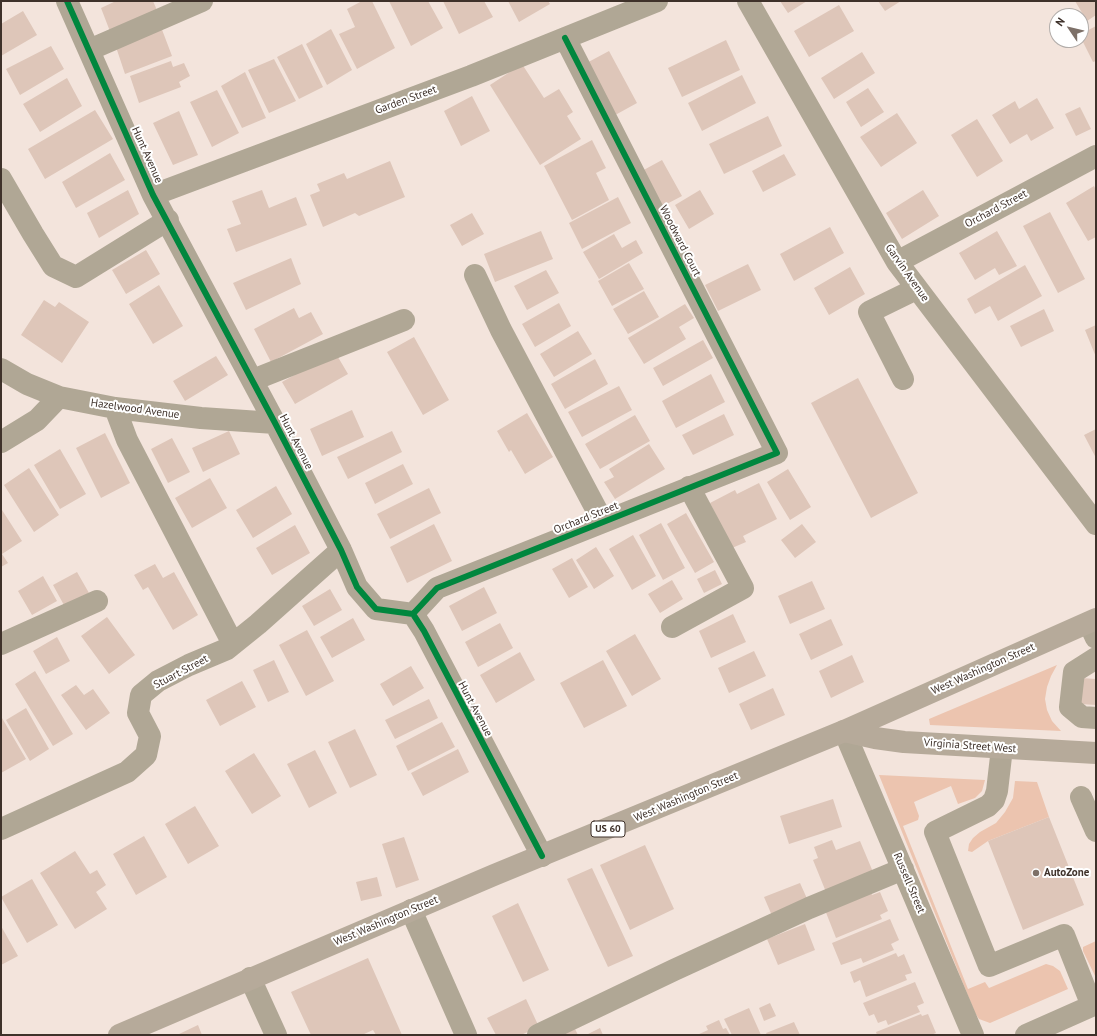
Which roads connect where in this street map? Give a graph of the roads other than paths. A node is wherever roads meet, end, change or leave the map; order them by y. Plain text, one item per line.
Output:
1 (67, 1) edge
2 (202, 1) edge
3 (657, 1) edge
4 (748, 1) edge
5 (565, 38) junction
6 (89, 50) junction
7 (1096, 156) edge
8 (1, 179) edge
9 (153, 195) junction
10 (168, 220) junction
11 (897, 262) junction
12 (475, 274) dead end
13 (916, 289) junction
14 (404, 320) dead end
15 (1, 369) edge
16 (904, 379) dead end
17 (253, 380) junction
18 (60, 397) junction
19 (115, 408) junction
20 (275, 422) junction
21 (1, 442) edge
22 (777, 453) joint
23 (689, 487) junction
24 (603, 522) junction
25 (1096, 524) edge
26 (341, 550) junction
27 (97, 601) dead end
28 (413, 614) junction
29 (672, 627) dead end
30 (1094, 627) edge
31 (1, 644) edge
32 (233, 644) junction
33 (1096, 658) edge
34 (1096, 718) edge
35 (844, 730) junction
36 (1002, 748) junction
37 (1096, 753) edge
38 (1081, 797) dead end
39 (1, 829) edge
40 (1096, 832) edge
41 (542, 856) junction
42 (903, 869) junction
43 (411, 910) junction
44 (250, 978) junction
45 (1094, 1005) edge
46 (118, 1035) edge
47 (276, 1035) edge
48 (466, 1035) edge
49 (538, 1035) edge
50 (973, 1035) edge
51 (1026, 1035) edge

1 - 6 street, Hunt Avenue
2 - 6 street
3 - 5 street, Garden Street
4 - 11 street, Garvin Avenue
5 - 9 street, Garden Street
5 - 22 street, Woodward Court
6 - 9 street, Hunt Avenue
7 - 11 street, Orchard Street
8 - 10 street
9 - 10 street, Hunt Avenue
10 - 17 street, Hunt Avenue
11 - 13 street, Garvin Avenue
12 - 24 street
13 - 16 street
13 - 25 street, Garvin Avenue
14 - 17 street
15 - 18 street, Hazelwood Avenue
17 - 20 street, Hunt Avenue
18 - 19 street, Hazelwood Avenue
18 - 21 street
19 - 20 street, Hazelwood Avenue
19 - 32 street
20 - 26 street, Hunt Avenue
22 - 23 street, Orchard Street
23 - 24 street, Orchard Street
23 - 29 street
24 - 28 street, Orchard Street
26 - 28 street, Hunt Avenue
26 - 32 street, Stuart Street
27 - 31 street
28 - 41 street, Hunt Avenue
30 - 35 main road, West Washington Street / US 60
32 - 39 street, Stuart Street
33 - 34 street
35 - 36 main road, Virginia Street West
35 - 41 main road, West Washington Street / US 60
35 - 42 street, Russell Street
36 - 37 main road, Virginia Street West
36 - 45 street
38 - 40 street
41 - 43 main road, West Washington Street / US 60
42 - 49 street
42 - 50 street, Russell Street
43 - 44 main road, West Washington Street / US 60
43 - 48 street
44 - 46 main road, West Washington Street / US 60
44 - 47 street
45 - 51 street

